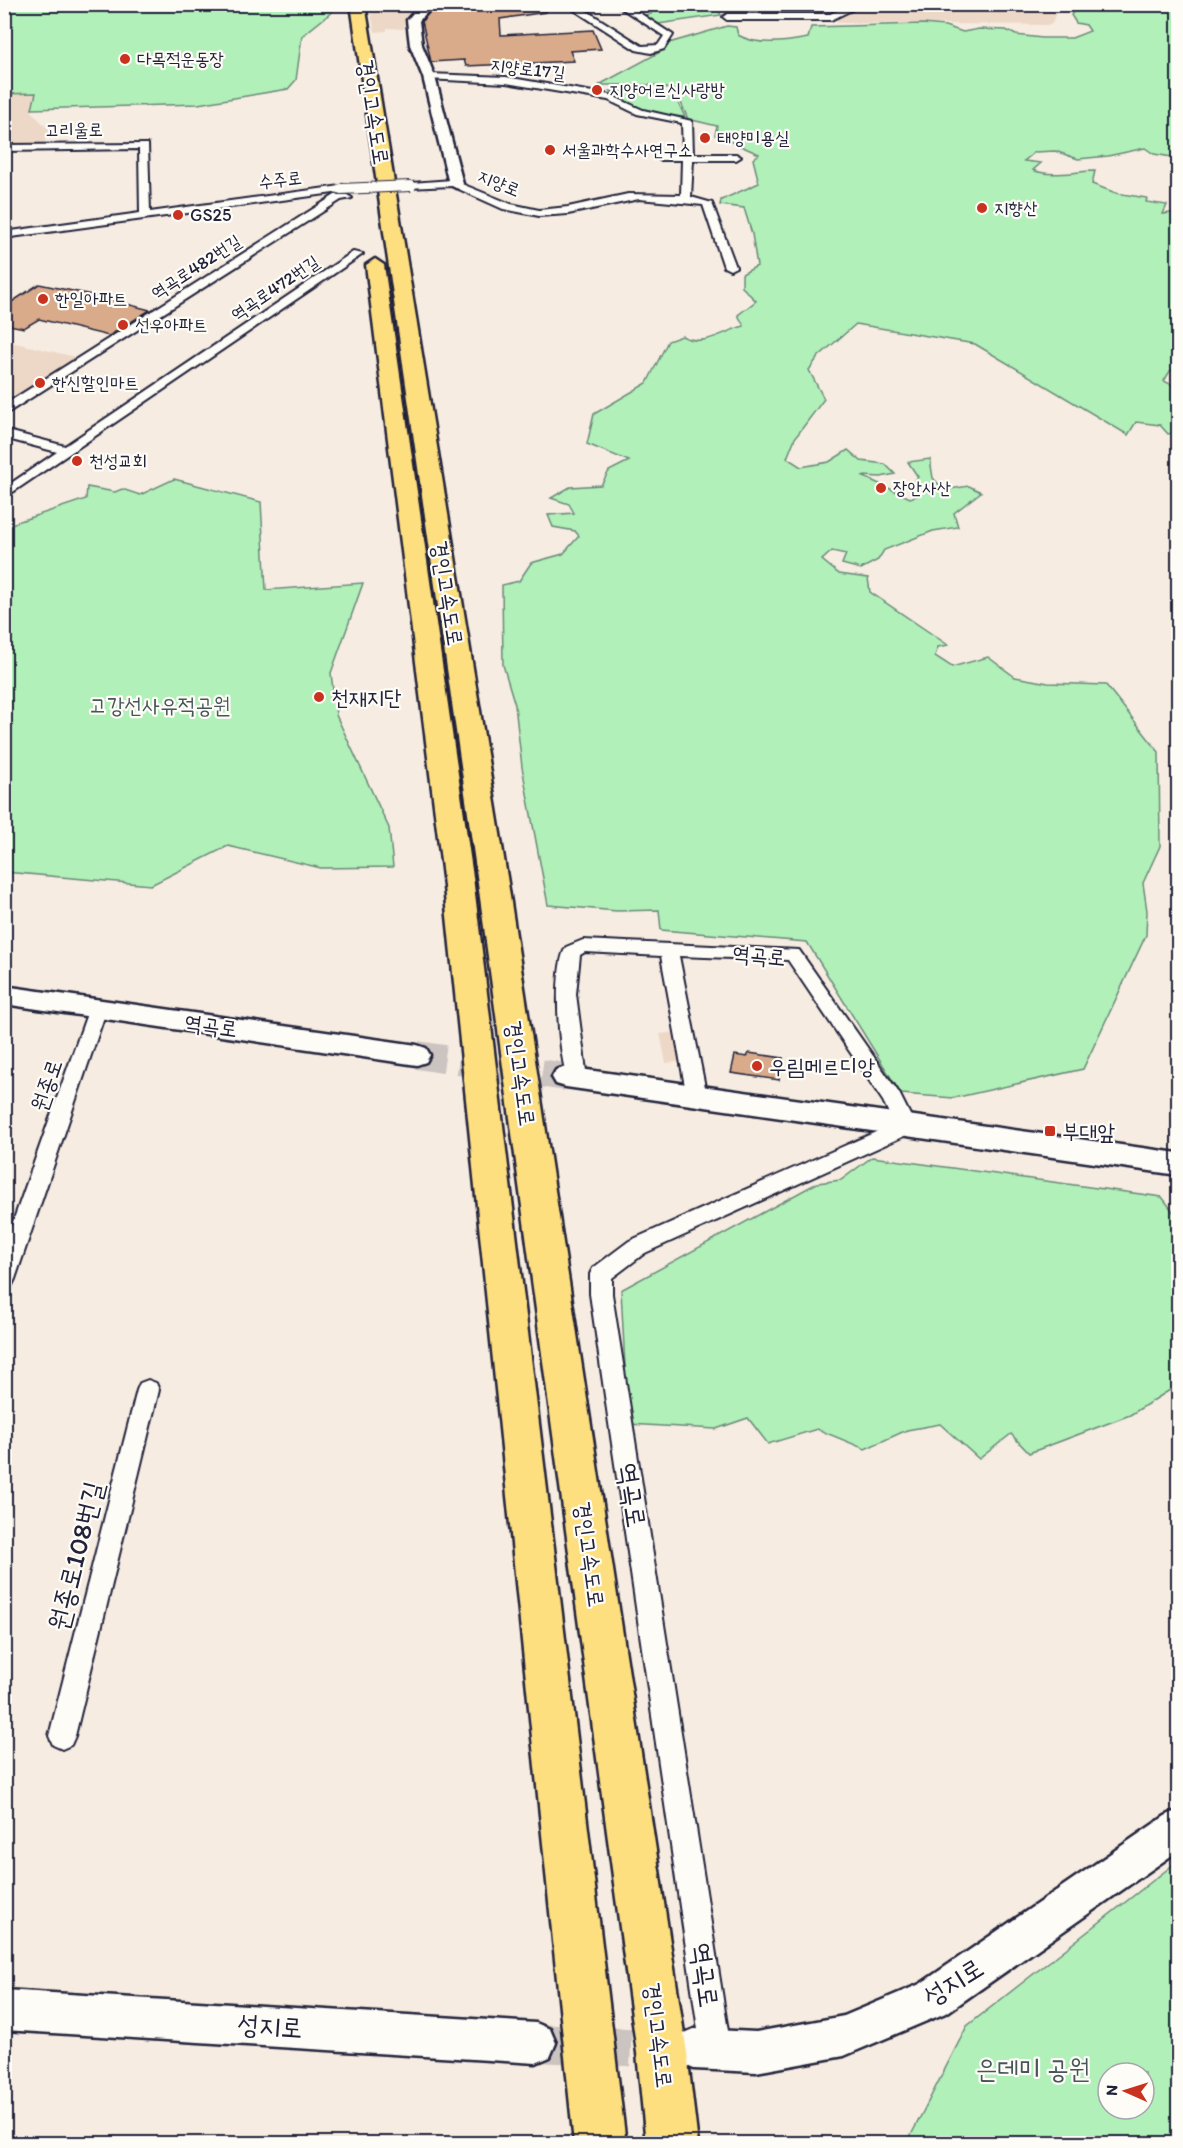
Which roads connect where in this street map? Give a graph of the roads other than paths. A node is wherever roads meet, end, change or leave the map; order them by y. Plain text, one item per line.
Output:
1 (340, 4) edge
2 (358, 4) edge
3 (428, 4) edge
4 (569, 4) edge
5 (619, 4) edge
6 (754, 4) edge
7 (808, 4) edge
8 (860, 4) edge
9 (722, 6) dead end
10 (728, 17) junction
11 (783, 17) junction
12 (429, 77) junction
13 (4, 148) edge
14 (660, 158) dead end
15 (687, 158) junction
16 (736, 158) dead end
17 (456, 183) junction
18 (344, 193) junction
19 (683, 198) junction
20 (145, 214) junction
21 (4, 235) edge
22 (357, 254) dead end
23 (730, 267) dead end
24 (4, 411) edge
25 (4, 434) edge
26 (68, 451) junction
27 (4, 494) edge
28 (669, 950) junction
29 (4, 995) edge
30 (98, 1008) junction
31 (417, 1055) tunnel mouth
32 (572, 1078) joint
33 (697, 1097) junction
34 (906, 1127) junction
35 (1179, 1164) edge
36 (4, 1279) edge
37 (148, 1390) dead end
38 (62, 1736) dead end
39 (1179, 1829) edge
40 (4, 2010) edge
41 (536, 2043) tunnel mouth
42 (705, 2050) joint
43 (600, 2144) edge
44 (672, 2144) edge

1 - 43 highway, 경인고속도로
2 - 44 highway, 경인고속도로
3 - 12 street, 지양로
4 - 5 street
6 - 10 street
7 - 11 street
8 - 11 street
9 - 10 street
10 - 11 street
12 - 15 street, 지양로17길
12 - 17 street, 지양로
13 - 20 street, 고리울로
14 - 15 street
15 - 16 street
15 - 19 street, 지양로17길
17 - 18 street, 수주로, bridge
17 - 19 street, 지양로
18 - 20 street, 수주로
18 - 24 street, 역곡로482번길
19 - 23 street, 지양로
20 - 21 street, 수주로
22 - 26 street, 역곡로472번길
25 - 26 street
26 - 27 street, 역곡로472번길
28 - 32 street
28 - 33 street
28 - 34 street, 역곡로
29 - 30 street, 역곡로
30 - 31 street, 역곡로
30 - 36 street, 원종로
32 - 33 street
33 - 34 street
34 - 35 street
34 - 42 street, 역곡로
37 - 38 street, 원종로108번길
39 - 42 street, 성지로
40 - 41 street, 성지로

